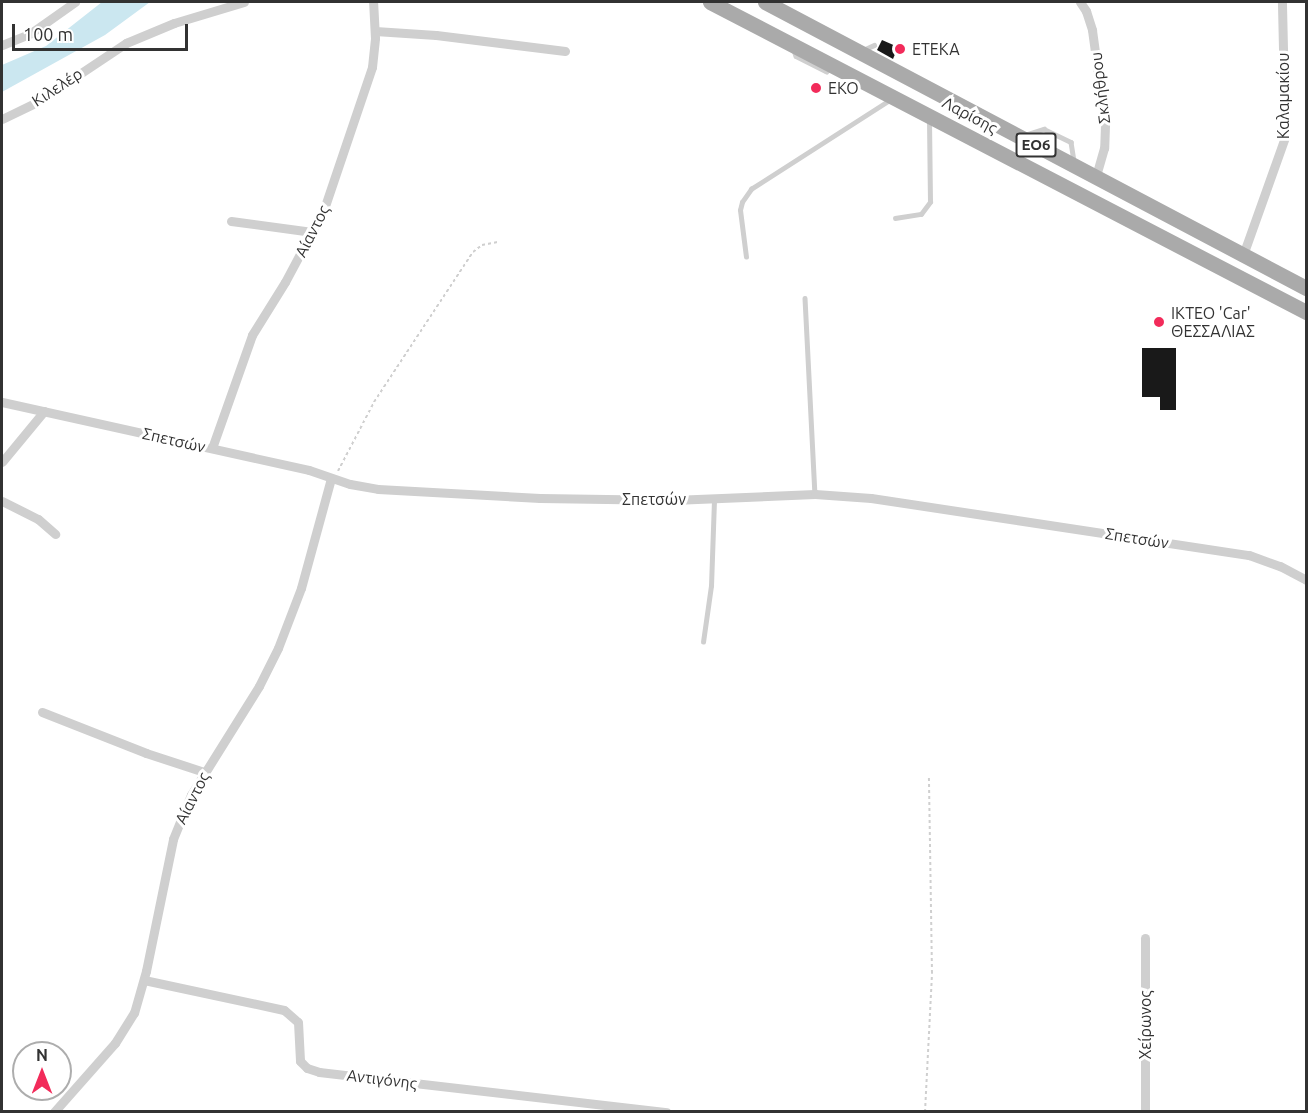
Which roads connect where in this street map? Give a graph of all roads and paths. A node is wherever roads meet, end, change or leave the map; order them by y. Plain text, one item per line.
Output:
1 (75, 2) edge
2 (244, 2) edge
3 (373, 2) edge
4 (710, 2) edge
5 (765, 2) edge
6 (1080, 2) edge
7 (1282, 2) edge
8 (375, 31) junction
9 (2, 45) edge
10 (565, 51) dead end
11 (895, 96) junction
12 (928, 113) junction
13 (2, 118) edge
14 (1096, 176) junction
15 (894, 218) dead end
16 (231, 221) dead end
17 (312, 232) junction
18 (498, 242) dead end
19 (1243, 255) junction
20 (746, 257) dead end
21 (1306, 288) edge
22 (805, 298) dead end
23 (1306, 312) edge
24 (2, 402) edge
25 (44, 411) junction
26 (212, 448) junction
27 (2, 462) edge
28 (332, 478) junction
29 (815, 494) junction
30 (714, 498) junction
31 (2, 501) edge
32 (56, 534) dead end
33 (1306, 580) edge
34 (703, 642) dead end
35 (42, 712) dead end
36 (204, 772) junction
37 (929, 775) dead end
38 (1145, 938) dead end
39 (144, 980) junction
40 (54, 1112) edge
41 (667, 1112) edge
42 (925, 1112) edge
43 (1145, 1112) edge

1 - 9 street
2 - 13 street, Κιλελέρ
3 - 8 street, Αίαντος
4 - 11 main road, Λαρίσης / ΕΟ6
5 - 14 main road, Λαρίσης / ΕΟ6
6 - 14 street, Σκλήθρου
7 - 19 street, Καλαμακίου
8 - 10 street
8 - 17 street, Αίαντος
11 - 12 main road, Λαρίσης / ΕΟ6
11 - 20 lane
12 - 15 lane
12 - 23 main road, Λαρίσης / ΕΟ6
14 - 19 main road, Λαρίσης / ΕΟ6
16 - 17 street
17 - 26 street, Αίαντος
18 - 28 path
19 - 21 main road, Λαρίσης / ΕΟ6
22 - 29 lane
24 - 25 street, Σπετσών
25 - 26 street, Σπετσών
25 - 27 street
26 - 28 street, Σπετσών
28 - 30 street, Σπετσών
28 - 36 street, Αίαντος
29 - 30 street, Σπετσών
29 - 33 street, Σπετσών
30 - 34 lane
31 - 32 street
35 - 36 street
36 - 39 street, Αίαντος
37 - 42 path
38 - 43 street, Χείρωνος
39 - 40 street, Αίαντος
39 - 41 street, Αντιγόνης

